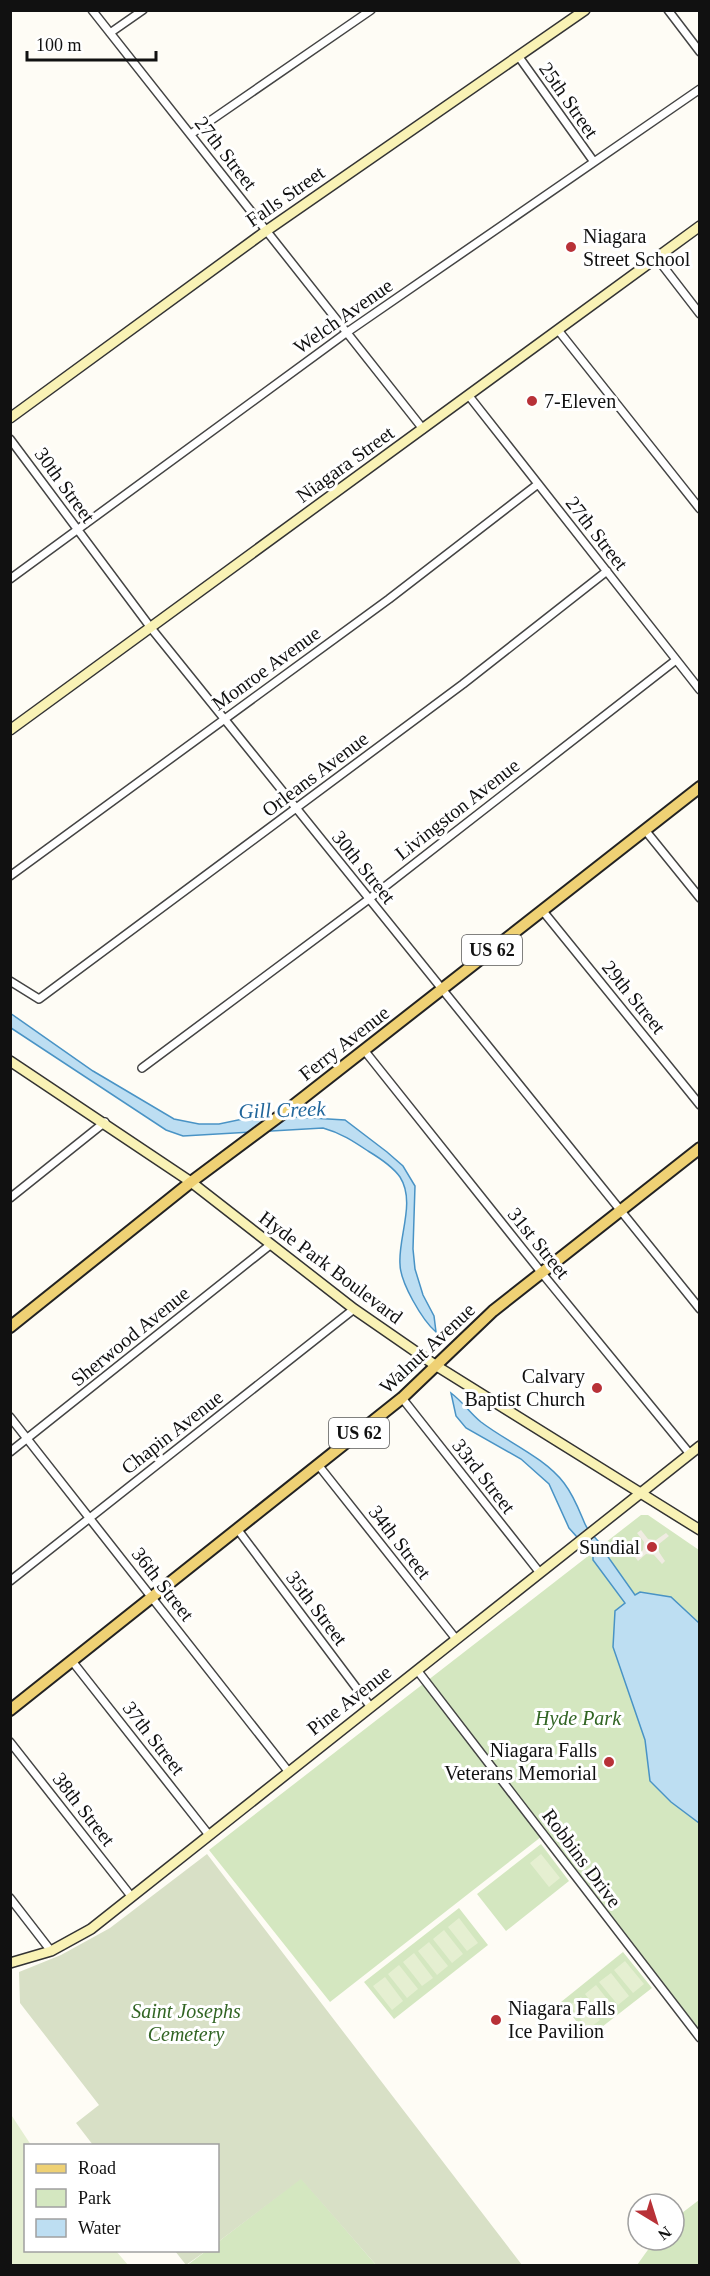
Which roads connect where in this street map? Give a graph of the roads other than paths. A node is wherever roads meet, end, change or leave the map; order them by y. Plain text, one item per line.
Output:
1 (92, 10) edge
2 (143, 10) edge
3 (371, 10) edge
4 (585, 10) edge
5 (668, 10) edge
6 (110, 33) junction
7 (699, 52) edge
8 (519, 57) junction
9 (699, 89) edge
10 (191, 134) junction
11 (594, 162) junction
12 (699, 226) edge
13 (266, 231) junction
14 (656, 257) junction
15 (699, 314) edge
16 (558, 330) junction
17 (346, 333) junction
18 (469, 396) junction
19 (10, 418) edge
20 (423, 429) junction
21 (10, 439) edge
22 (538, 484) junction
23 (699, 509) edge
24 (77, 530) junction
25 (607, 571) junction
26 (10, 579) edge
27 (151, 628) junction
28 (676, 660) junction
29 (699, 690) edge
30 (224, 719) junction
31 (10, 730) edge
32 (699, 787) edge
33 (296, 809) junction
34 (645, 830) junction
35 (10, 876) edge
36 (699, 898) edge
37 (369, 899) junction
38 (542, 910) junction
39 (10, 981) edge
40 (442, 989) junction
41 (364, 1050) junction
42 (12, 1064) edge
43 (142, 1068) dead end
44 (699, 1105) edge
45 (105, 1122) junction
46 (699, 1148) edge
47 (191, 1182) junction
48 (10, 1198) edge
49 (620, 1210) junction
50 (270, 1245) junction
51 (541, 1272) junction
52 (354, 1309) junction
53 (699, 1310) edge
54 (10, 1327) edge
55 (435, 1365) junction
56 (402, 1398) junction
57 (10, 1417) edge
58 (28, 1439) junction
59 (699, 1446) edge
60 (10, 1452) edge
61 (690, 1454) junction
62 (319, 1466) junction
63 (642, 1492) junction
64 (90, 1518) junction
65 (237, 1530) junction
66 (699, 1530) edge
67 (540, 1573) junction
68 (10, 1581) edge
69 (153, 1598) junction
70 (456, 1639) junction
71 (72, 1661) junction
72 (417, 1670) junction
73 (370, 1706) junction
74 (10, 1710) edge
75 (10, 1742) edge
76 (288, 1771) junction
77 (209, 1835) junction
78 (131, 1896) junction
79 (10, 1898) edge
80 (51, 1951) junction
81 (10, 1963) edge
82 (699, 2038) edge

1 - 6 street, 27th Street
2 - 6 street
3 - 10 street
4 - 8 main road, Falls Street
5 - 7 street
6 - 10 street, 27th Street
8 - 11 street, 25th Street
8 - 13 main road, Falls Street
9 - 11 street, Welch Avenue
10 - 13 street, 27th Street
11 - 17 street, Welch Avenue
12 - 14 main road, Niagara Street
13 - 17 street, 27th Street
13 - 19 main road, Falls Street
14 - 15 street
14 - 16 main road, Niagara Street
16 - 18 main road, Niagara Street
16 - 23 street
17 - 20 street, 27th Street
17 - 24 street, Welch Avenue
18 - 20 main road, Niagara Street
18 - 22 street, 27th Street
20 - 27 main road, Niagara Street
21 - 24 street, 30th Street
22 - 25 street, 27th Street
22 - 30 street, Monroe Avenue
24 - 26 street, Welch Avenue
24 - 27 street, 30th Street
25 - 28 street, 27th Street
25 - 33 street, Orleans Avenue
27 - 30 street, 30th Street
27 - 31 main road, Niagara Street
28 - 29 street, 27th Street
28 - 37 street, Livingston Avenue
30 - 33 street, 30th Street
30 - 35 street, Monroe Avenue
32 - 34 main road, Ferry Avenue / US 62
33 - 37 street, 30th Street
33 - 39 street, Orleans Avenue
34 - 36 street
34 - 38 main road, Ferry Avenue / US 62
37 - 40 street, 30th Street
37 - 43 street, Livingston Avenue
38 - 40 main road, Ferry Avenue / US 62
38 - 44 street, 29th Street
40 - 41 main road, Ferry Avenue / US 62
40 - 49 street, 30th Street
41 - 47 main road, Ferry Avenue / US 62
41 - 51 street, 31st Street
42 - 45 main road, Hyde Park Boulevard
45 - 47 main road, Hyde Park Boulevard
45 - 48 street
46 - 49 main road, Walnut Avenue / US 62
47 - 50 main road, Hyde Park Boulevard
47 - 54 main road, Ferry Avenue / US 62
49 - 51 main road, Walnut Avenue / US 62
49 - 53 street, 30th Street
50 - 52 main road, Hyde Park Boulevard
50 - 58 street, Sherwood Avenue
51 - 55 main road, Walnut Avenue / US 62
51 - 61 street, 31st Street
52 - 55 main road, Hyde Park Boulevard
52 - 64 street, Chapin Avenue
55 - 56 main road, Walnut Avenue / US 62
55 - 63 main road, Hyde Park Boulevard
56 - 62 main road, Walnut Avenue / US 62
56 - 67 street, 33rd Street
57 - 58 street, 36th Street
58 - 60 street, Sherwood Avenue
58 - 64 street, 36th Street
59 - 61 main road, Pine Avenue
61 - 63 main road, Pine Avenue
62 - 65 main road, Walnut Avenue / US 62
62 - 70 street, 34th Street
63 - 66 main road, Hyde Park Boulevard
63 - 67 main road, Pine Avenue
64 - 68 street, Chapin Avenue
64 - 69 street, 36th Street
65 - 69 main road, Walnut Avenue / US 62
65 - 73 street, 35th Street
67 - 70 main road, Pine Avenue
69 - 71 main road, Walnut Avenue / US 62
69 - 76 street, 36th Street
70 - 72 main road, Pine Avenue
71 - 74 main road, Walnut Avenue / US 62
71 - 77 street, 37th Street
72 - 73 main road, Pine Avenue
72 - 82 street, Robbins Drive
73 - 76 main road, Pine Avenue
75 - 78 street, 38th Street
76 - 77 main road, Pine Avenue
77 - 78 main road, Pine Avenue
78 - 80 main road, Pine Avenue
79 - 80 street
80 - 81 main road, Pine Avenue

